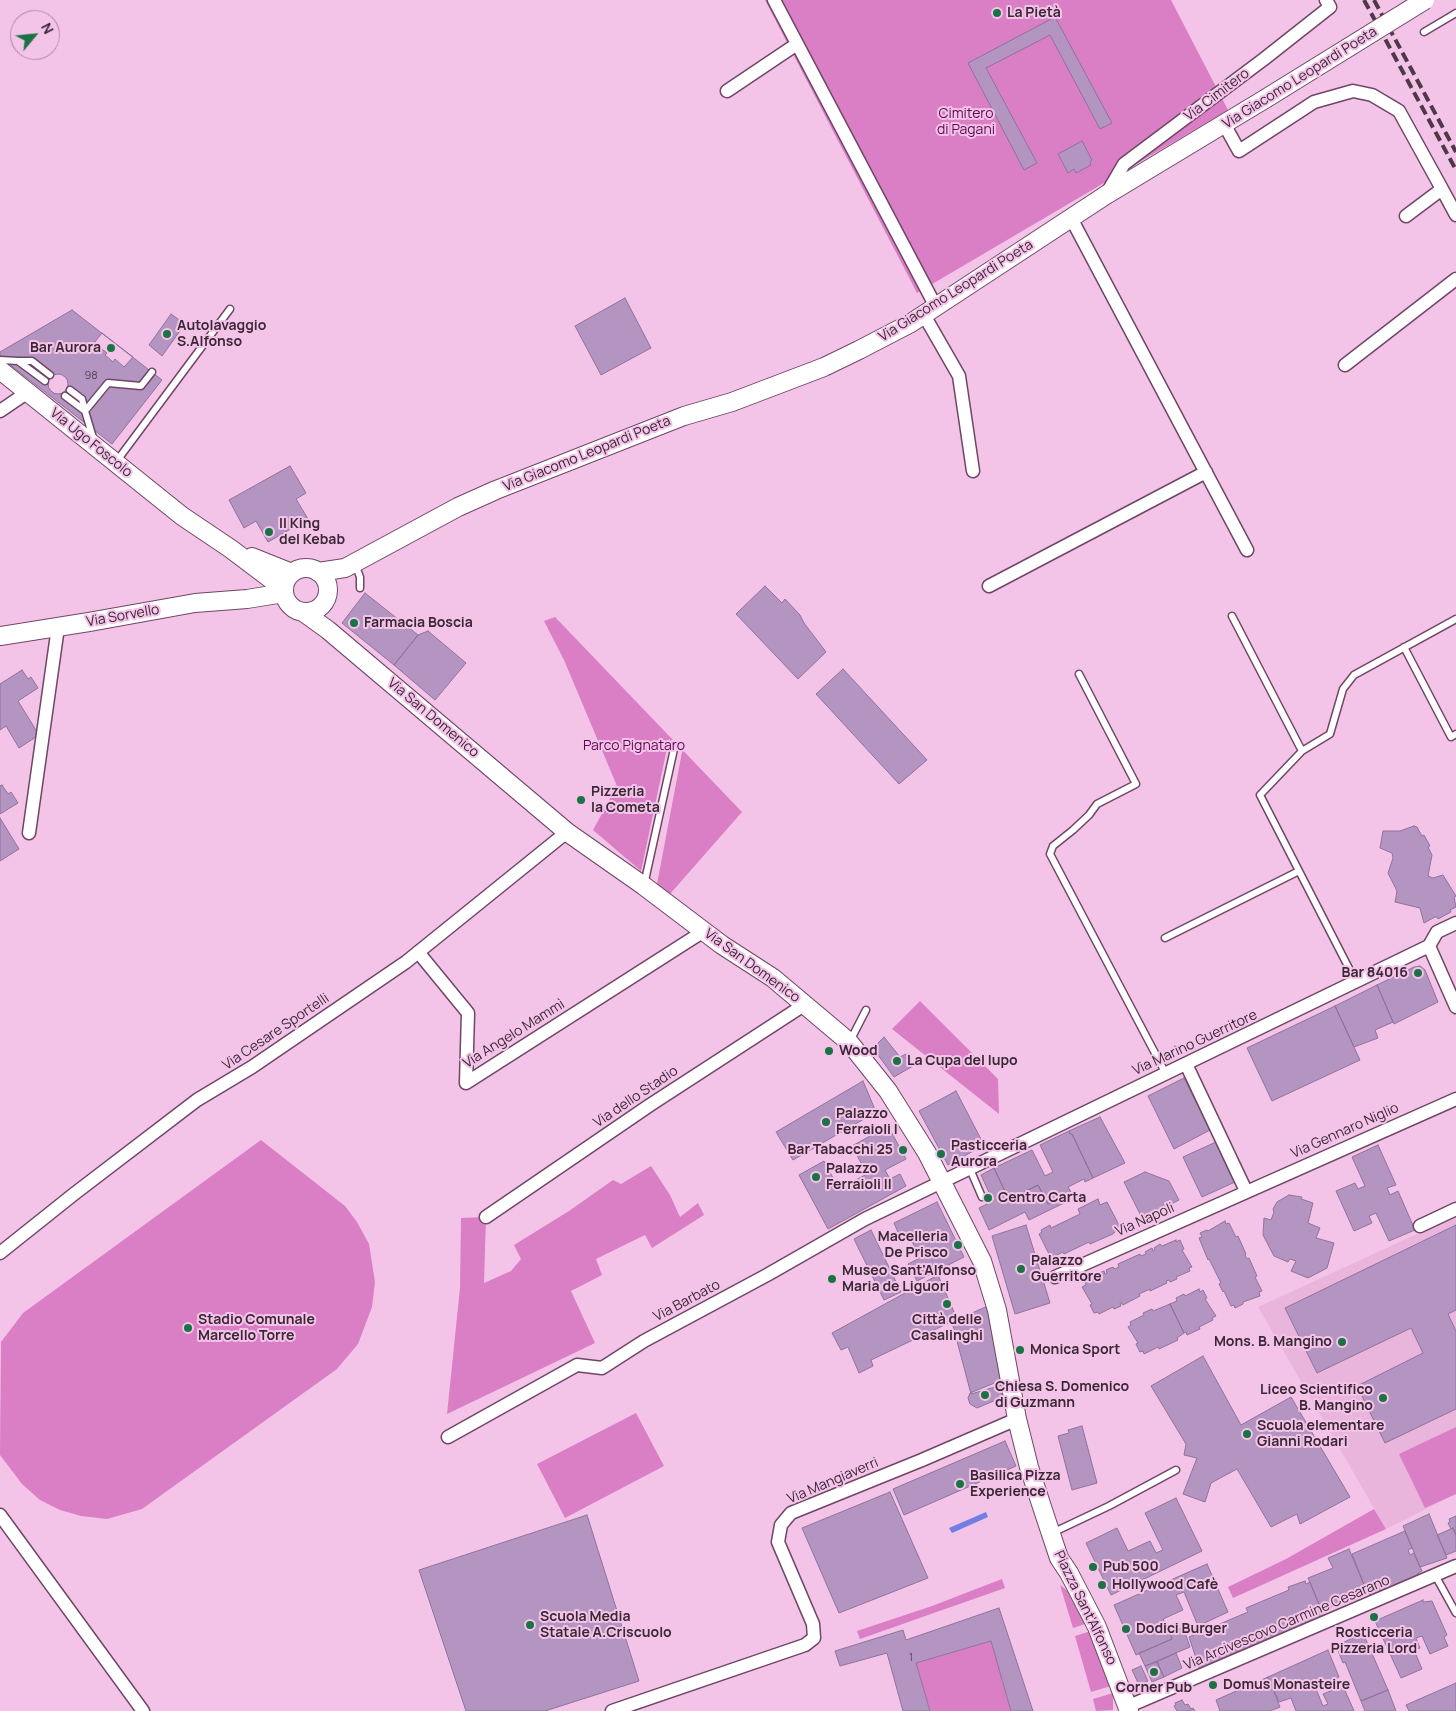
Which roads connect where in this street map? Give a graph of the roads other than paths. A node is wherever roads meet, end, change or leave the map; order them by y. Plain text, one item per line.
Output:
1 (774, 0) edge
2 (1326, 0) edge
3 (1425, 0) edge
4 (1456, 13) edge
5 (1424, 32) dead end
6 (797, 44) junction
7 (727, 91) dead end
8 (1224, 124) junction
9 (1442, 189) junction
10 (1106, 195) junction
11 (1456, 215) edge
12 (1406, 216) dead end
13 (1071, 218) junction
14 (1456, 280) edge
15 (230, 309) dead end
16 (930, 311) junction
17 (0, 360) edge
18 (18, 361) junction
19 (1345, 365) dead end
20 (0, 370) edge
21 (152, 372) dead end
22 (50, 375) dead end
23 (45, 381) dead end
24 (70, 390) dead end
25 (28, 392) junction
26 (65, 396) dead end
27 (0, 411) edge
28 (85, 411) junction
29 (96, 447) junction
30 (116, 462) junction
31 (973, 471) dead end
32 (1206, 472) junction
33 (182, 516) joint
34 (230, 549) junction
35 (1247, 550) dead end
36 (350, 566) junction
37 (318, 572) junction
38 (292, 573) junction
39 (989, 586) dead end
40 (360, 588) dead end
41 (325, 598) junction
42 (290, 600) junction
43 (1232, 616) dead end
44 (1456, 619) edge
45 (58, 627) junction
46 (328, 630) junction
47 (0, 636) edge
48 (1404, 647) junction
49 (1080, 674) dead end
50 (1456, 734) edge
51 (674, 749) dead end
52 (1302, 751) junction
53 (567, 832) junction
54 (29, 833) dead end
55 (1299, 871) junction
56 (644, 886) junction
57 (1456, 922) edge
58 (704, 931) junction
59 (1164, 938) dead end
60 (1429, 946) junction
61 (418, 952) junction
62 (1356, 982) junction
63 (804, 1005) junction
64 (1456, 1007) edge
65 (866, 1010) dead end
66 (849, 1042) junction
67 (1186, 1064) junction
68 (1166, 1074) junction
69 (1456, 1099) edge
70 (970, 1169) junction
71 (941, 1182) junction
72 (1246, 1191) junction
73 (982, 1197) dead end
74 (1456, 1209) edge
75 (486, 1217) dead end
76 (1420, 1226) dead end
77 (0, 1253) edge
78 (1055, 1277) dead end
79 (1017, 1419) junction
80 (448, 1436) dead end
81 (1176, 1470) dead end
82 (0, 1515) edge
83 (1050, 1533) junction
84 (1456, 1566) edge
85 (1435, 1575) junction
86 (1456, 1613) edge
87 (1129, 1709) edge
88 (143, 1711) edge
89 (612, 1711) edge

1 - 6 street
2 - 10 street, Via Cimitero
3 - 8 street, Via Giacomo Leopardi Poeta, bridge
4 - 5 lane
6 - 7 street
6 - 16 street
8 - 9 street
8 - 10 street, Via Giacomo Leopardi Poeta
9 - 11 street
9 - 12 street
10 - 13 street, Via Giacomo Leopardi Poeta
13 - 16 street, Via Giacomo Leopardi Poeta
13 - 32 street
14 - 19 street
15 - 30 lane
16 - 31 street
16 - 36 street, Via Giacomo Leopardi Poeta
17 - 18 lane
18 - 22 lane
18 - 23 lane
20 - 25 street, Via Ugo Foscolo
21 - 28 lane
24 - 28 lane
25 - 27 street
25 - 29 street, Via Ugo Foscolo
26 - 28 lane
28 - 29 lane
29 - 30 street, Via Ugo Foscolo
30 - 33 street, Via Ugo Foscolo
32 - 35 street
32 - 39 street
33 - 34 street, Via San Domenico
34 - 38 street, Via San Domenico
34 - 42 street, Via San Domenico
36 - 37 street
36 - 40 lane
36 - 41 street
37 - 38 street
37 - 41 street
38 - 42 street
41 - 42 street
41 - 46 street
42 - 45 street, Via Sorvello
42 - 46 street, Via San Domenico
43 - 52 lane
44 - 48 lane
45 - 47 street, Via Sorvello
45 - 54 street
46 - 53 street, Via San Domenico
48 - 50 lane
48 - 52 lane
49 - 68 lane
51 - 56 lane
52 - 55 lane
53 - 56 street, Via San Domenico
53 - 61 street, Via Cesare Sportelli
55 - 59 lane
55 - 62 lane
56 - 58 street, Via San Domenico
57 - 60 street, Via Marino Guerritore
58 - 61 street, Via Angelo Mammì
58 - 63 street, Via San Domenico
60 - 62 street, Via Marino Guerritore
60 - 64 street
61 - 77 street, Via Cesare Sportelli
62 - 67 street, Via Marino Guerritore
63 - 66 street, Via San Domenico
63 - 75 street, Via dello Stadio
65 - 66 lane
66 - 71 street, Via San Domenico
67 - 68 street, Via Marino Guerritore
67 - 72 street
68 - 70 street, Via Marino Guerritore
69 - 72 street, Via Gennaro Niglio
70 - 71 street, Via Marino Guerritore
70 - 73 lane
71 - 79 street, Via San Domenico
71 - 80 street, Via Barbato
72 - 78 street, Via Napoli
74 - 76 street
79 - 83 street, Piazza Sant'Alfonso
79 - 89 street, Via Mangiaverri
81 - 83 lane
82 - 88 street
83 - 87 street, Piazza Sant'Alfonso
84 - 85 street, Via Arcivescovo Carmine Cesarano
85 - 86 lane
85 - 87 street, Via Arcivescovo Carmine Cesarano

